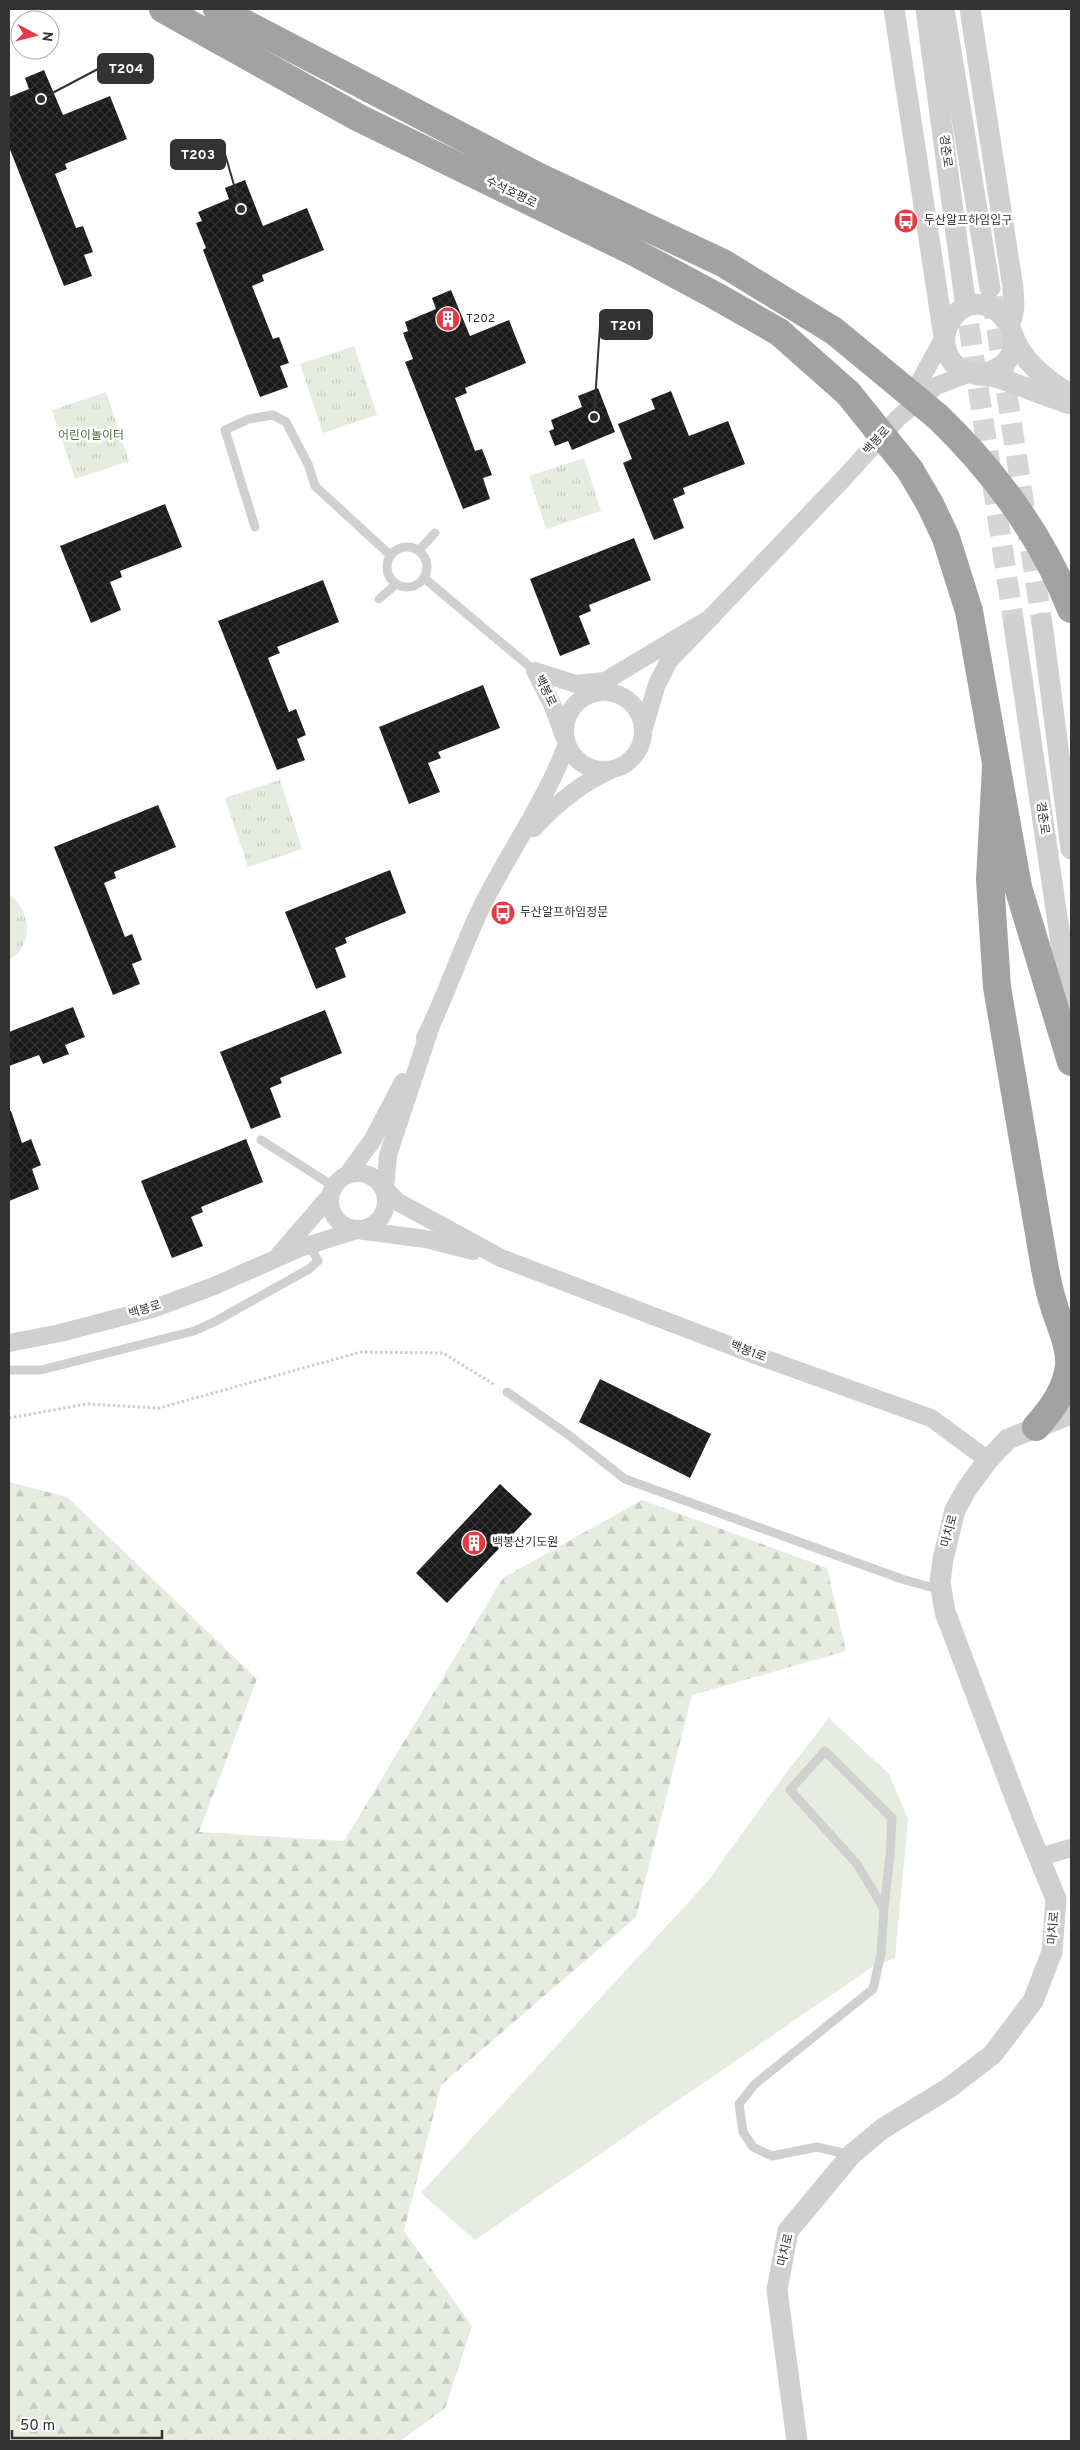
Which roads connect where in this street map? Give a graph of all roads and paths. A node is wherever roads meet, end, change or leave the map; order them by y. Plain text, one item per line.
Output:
1 (163, 9) edge
2 (217, 9) edge
3 (894, 9) edge
4 (926, 9) edge
5 (944, 9) edge
6 (970, 9) edge
7 (990, 288) tunnel mouth
8 (964, 293) tunnel mouth
9 (1012, 330) junction
10 (944, 337) junction
11 (976, 374) junction
12 (1071, 395) edge
13 (1071, 404) edge
14 (898, 418) junction
15 (255, 527) dead end
16 (435, 533) dead end
17 (419, 550) junction
18 (390, 555) junction
19 (424, 578) junction
20 (396, 584) junction
21 (379, 599) dead end
22 (1071, 609) edge
23 (712, 617) junction
24 (1042, 623) tunnel mouth
25 (1014, 625) tunnel mouth
26 (535, 671) junction
27 (608, 691) junction
28 (644, 728) junction
29 (567, 744) junction
30 (996, 766) junction
31 (612, 770) junction
32 (1071, 850) edge
33 (505, 859) junction
34 (1071, 1011) edge
35 (430, 1029) junction
36 (1071, 1062) edge
37 (261, 1140) dead end
38 (347, 1175) junction
39 (385, 1189) junction
40 (332, 1191) junction
41 (358, 1230) junction
42 (310, 1246) junction
43 (501, 1258) junction
44 (276, 1260) junction
45 (9, 1343) edge
46 (9, 1370) edge
47 (507, 1392) joint
48 (1071, 1414) edge
49 (9, 1418) edge
50 (1036, 1426) junction
51 (988, 1460) junction
52 (941, 1590) junction
53 (1071, 1848) edge
54 (1040, 1857) junction
55 (884, 1909) junction
56 (851, 2155) junction
57 (794, 2437) edge

1 - 30 highway, 수석호평로, bridge
2 - 22 highway, bridge
3 - 10 street
4 - 8 street, 경춘로
5 - 7 street, 경춘로
6 - 9 street
9 - 10 street
9 - 11 street
9 - 12 street
10 - 11 street
10 - 14 street, 백봉로
11 - 13 street
11 - 14 street, 백봉로
14 - 23 street, 백봉로
15 - 18 lane
16 - 17 lane
17 - 18 lane
17 - 19 lane
18 - 20 lane
19 - 20 lane
19 - 26 lane
20 - 21 lane
23 - 26 street, 백봉로
23 - 27 street, 백봉로
23 - 28 street, 백봉로
24 - 32 street, 경춘로
25 - 34 street, 경춘로
26 - 29 street, 백봉로
27 - 28 street
27 - 29 street
28 - 31 street
29 - 31 street
29 - 33 street
30 - 36 highway
30 - 50 highway
31 - 33 street
33 - 35 street
35 - 38 street
35 - 39 street
37 - 40 lane
38 - 39 street
38 - 40 street
39 - 41 street
39 - 43 street, 백봉1로
40 - 41 street
40 - 44 street, 백봉로
41 - 42 street, 백봉로
41 - 43 street, 백봉1로
42 - 44 street, 백봉로
42 - 46 lane
43 - 51 street, 백봉1로
44 - 45 street, 백봉로
47 - 49 path
47 - 52 lane
48 - 50 street, 마치로
50 - 51 street, 마치로
51 - 52 street, 마치로
52 - 54 street, 마치로
53 - 54 street
54 - 56 street, 마치로
55 - 55 lane
55 - 56 lane
56 - 57 street, 마치로

